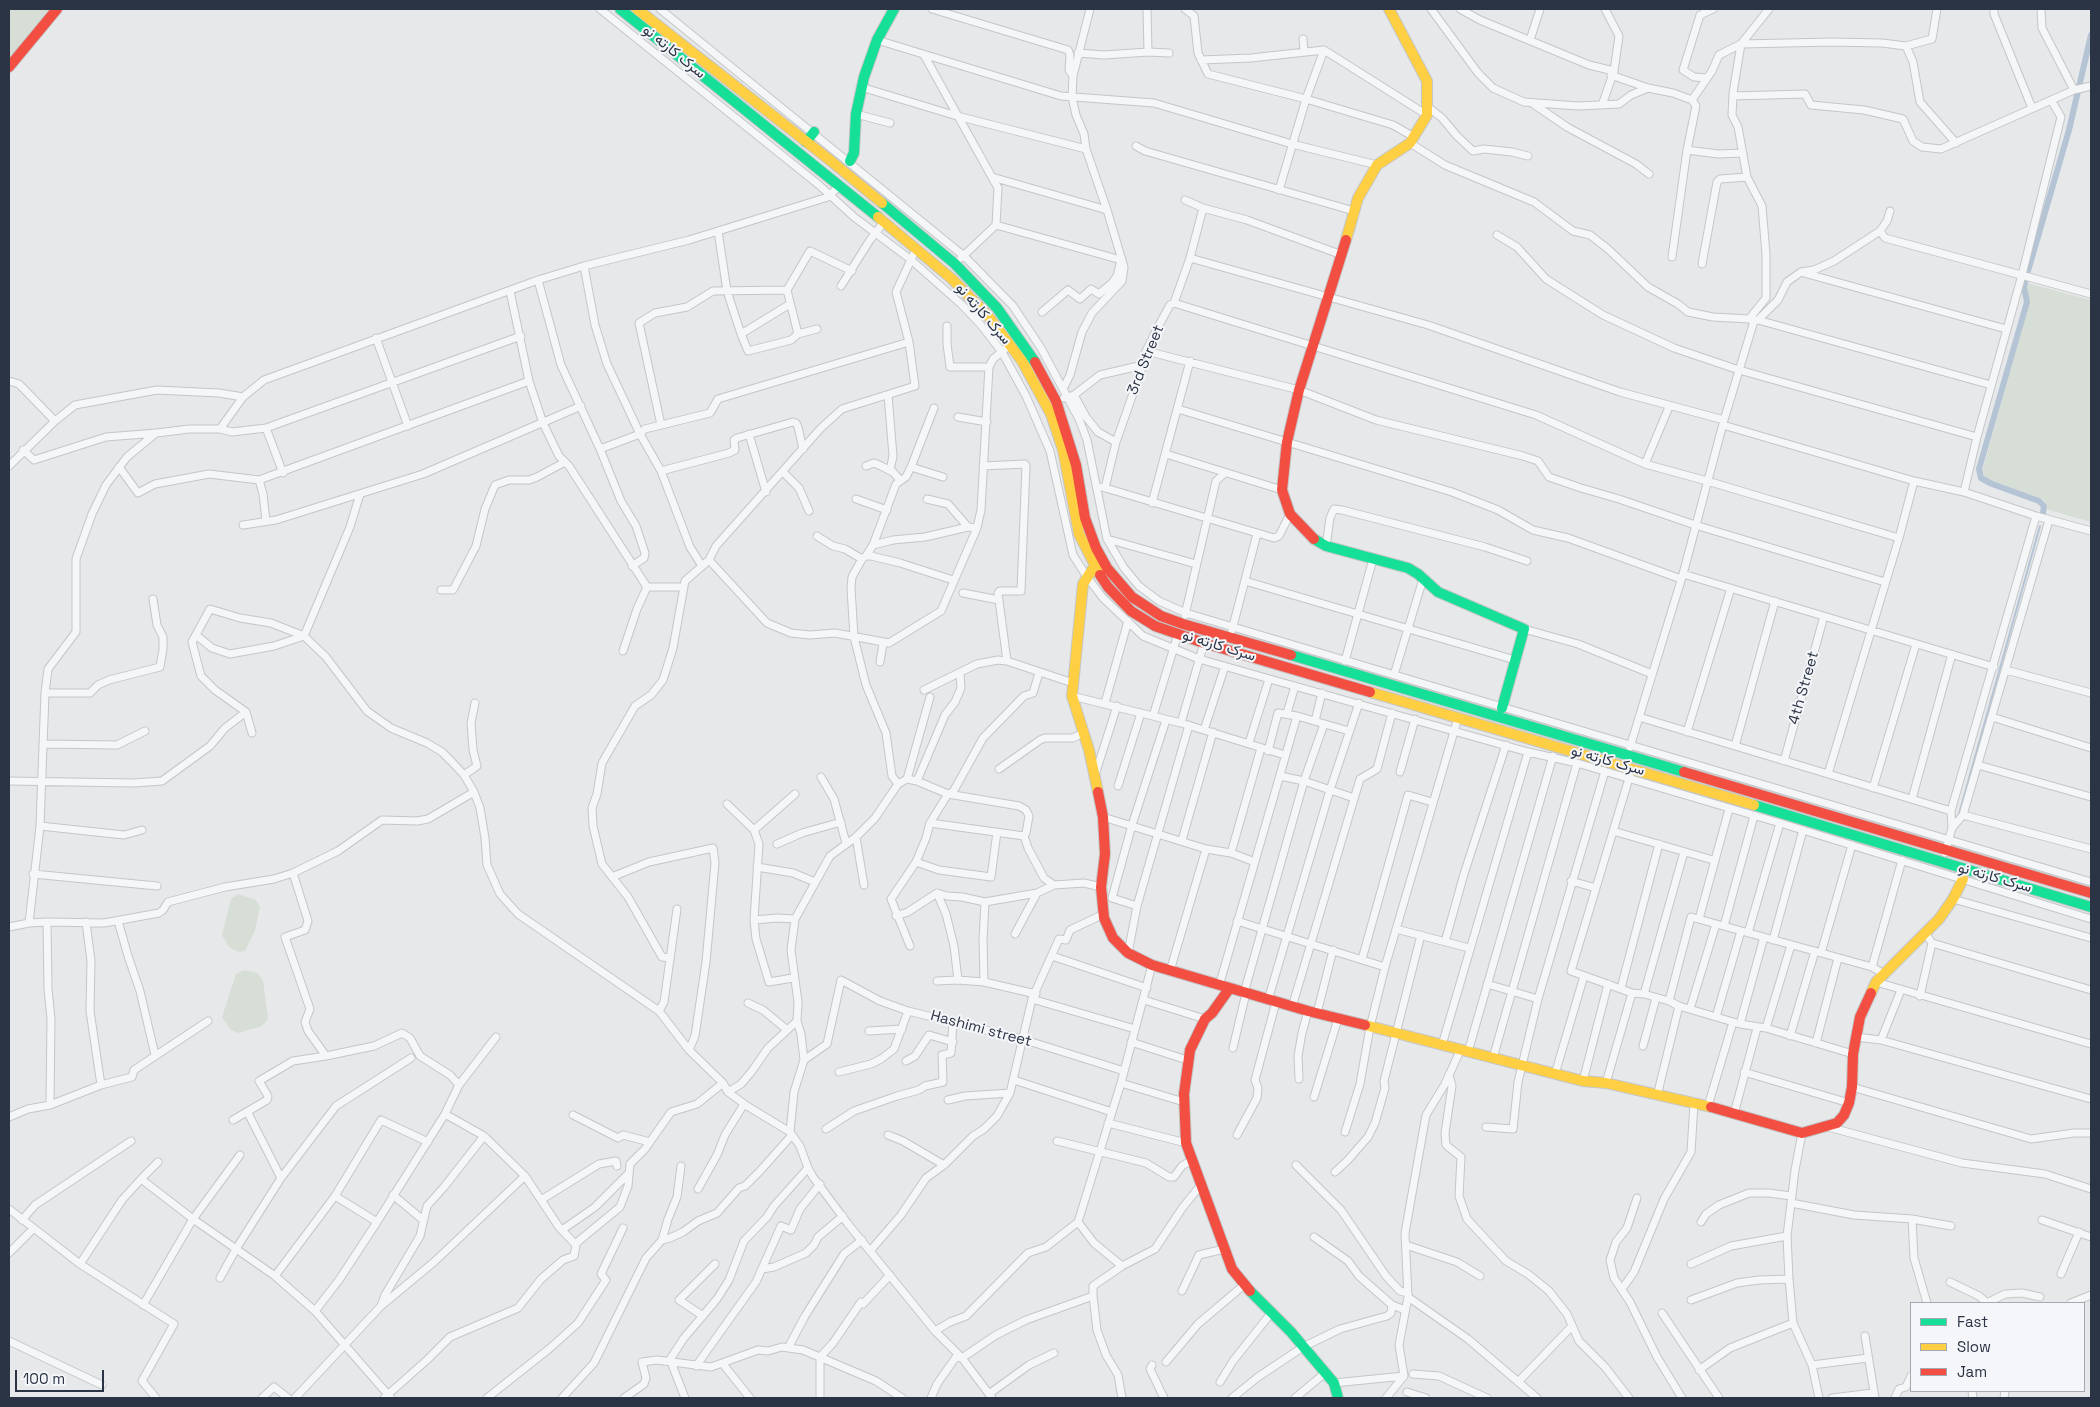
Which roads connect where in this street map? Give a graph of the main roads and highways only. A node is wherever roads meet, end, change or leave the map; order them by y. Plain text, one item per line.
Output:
1 (57, 9) edge
2 (620, 9) edge
3 (637, 9) edge
4 (894, 9) edge
5 (1389, 9) edge
6 (9, 67) edge
7 (814, 132) road end
8 (806, 142) junction
9 (850, 161) road end
10 (997, 308) junction
11 (988, 316) junction
12 (1027, 358) junction
13 (1094, 567) junction
14 (1502, 708) road end
15 (1963, 879) road end
16 (2091, 894) edge
17 (2068, 899) junction
18 (2091, 907) edge
19 (2064, 910) road end
20 (1224, 987) junction
21 (1338, 1398) edge

1 - 6 main road
2 - 11 main road, سرک کارته نو
3 - 8 main road, سرک کارته نو
4 - 9 main road
5 - 14 main road
7 - 8 main road
8 - 10 main road, سرک کارته نو
10 - 11 main road
10 - 12 main road, سرک کارته نو
11 - 12 main road, سرک کارته نو
12 - 13 main road, سرک کارته نو
12 - 16 main road, سرک کارته نو
13 - 17 main road, سرک کارته نو
13 - 20 main road
15 - 20 main road
17 - 18 main road, سرک کارته نو
17 - 19 main road
20 - 21 main road

